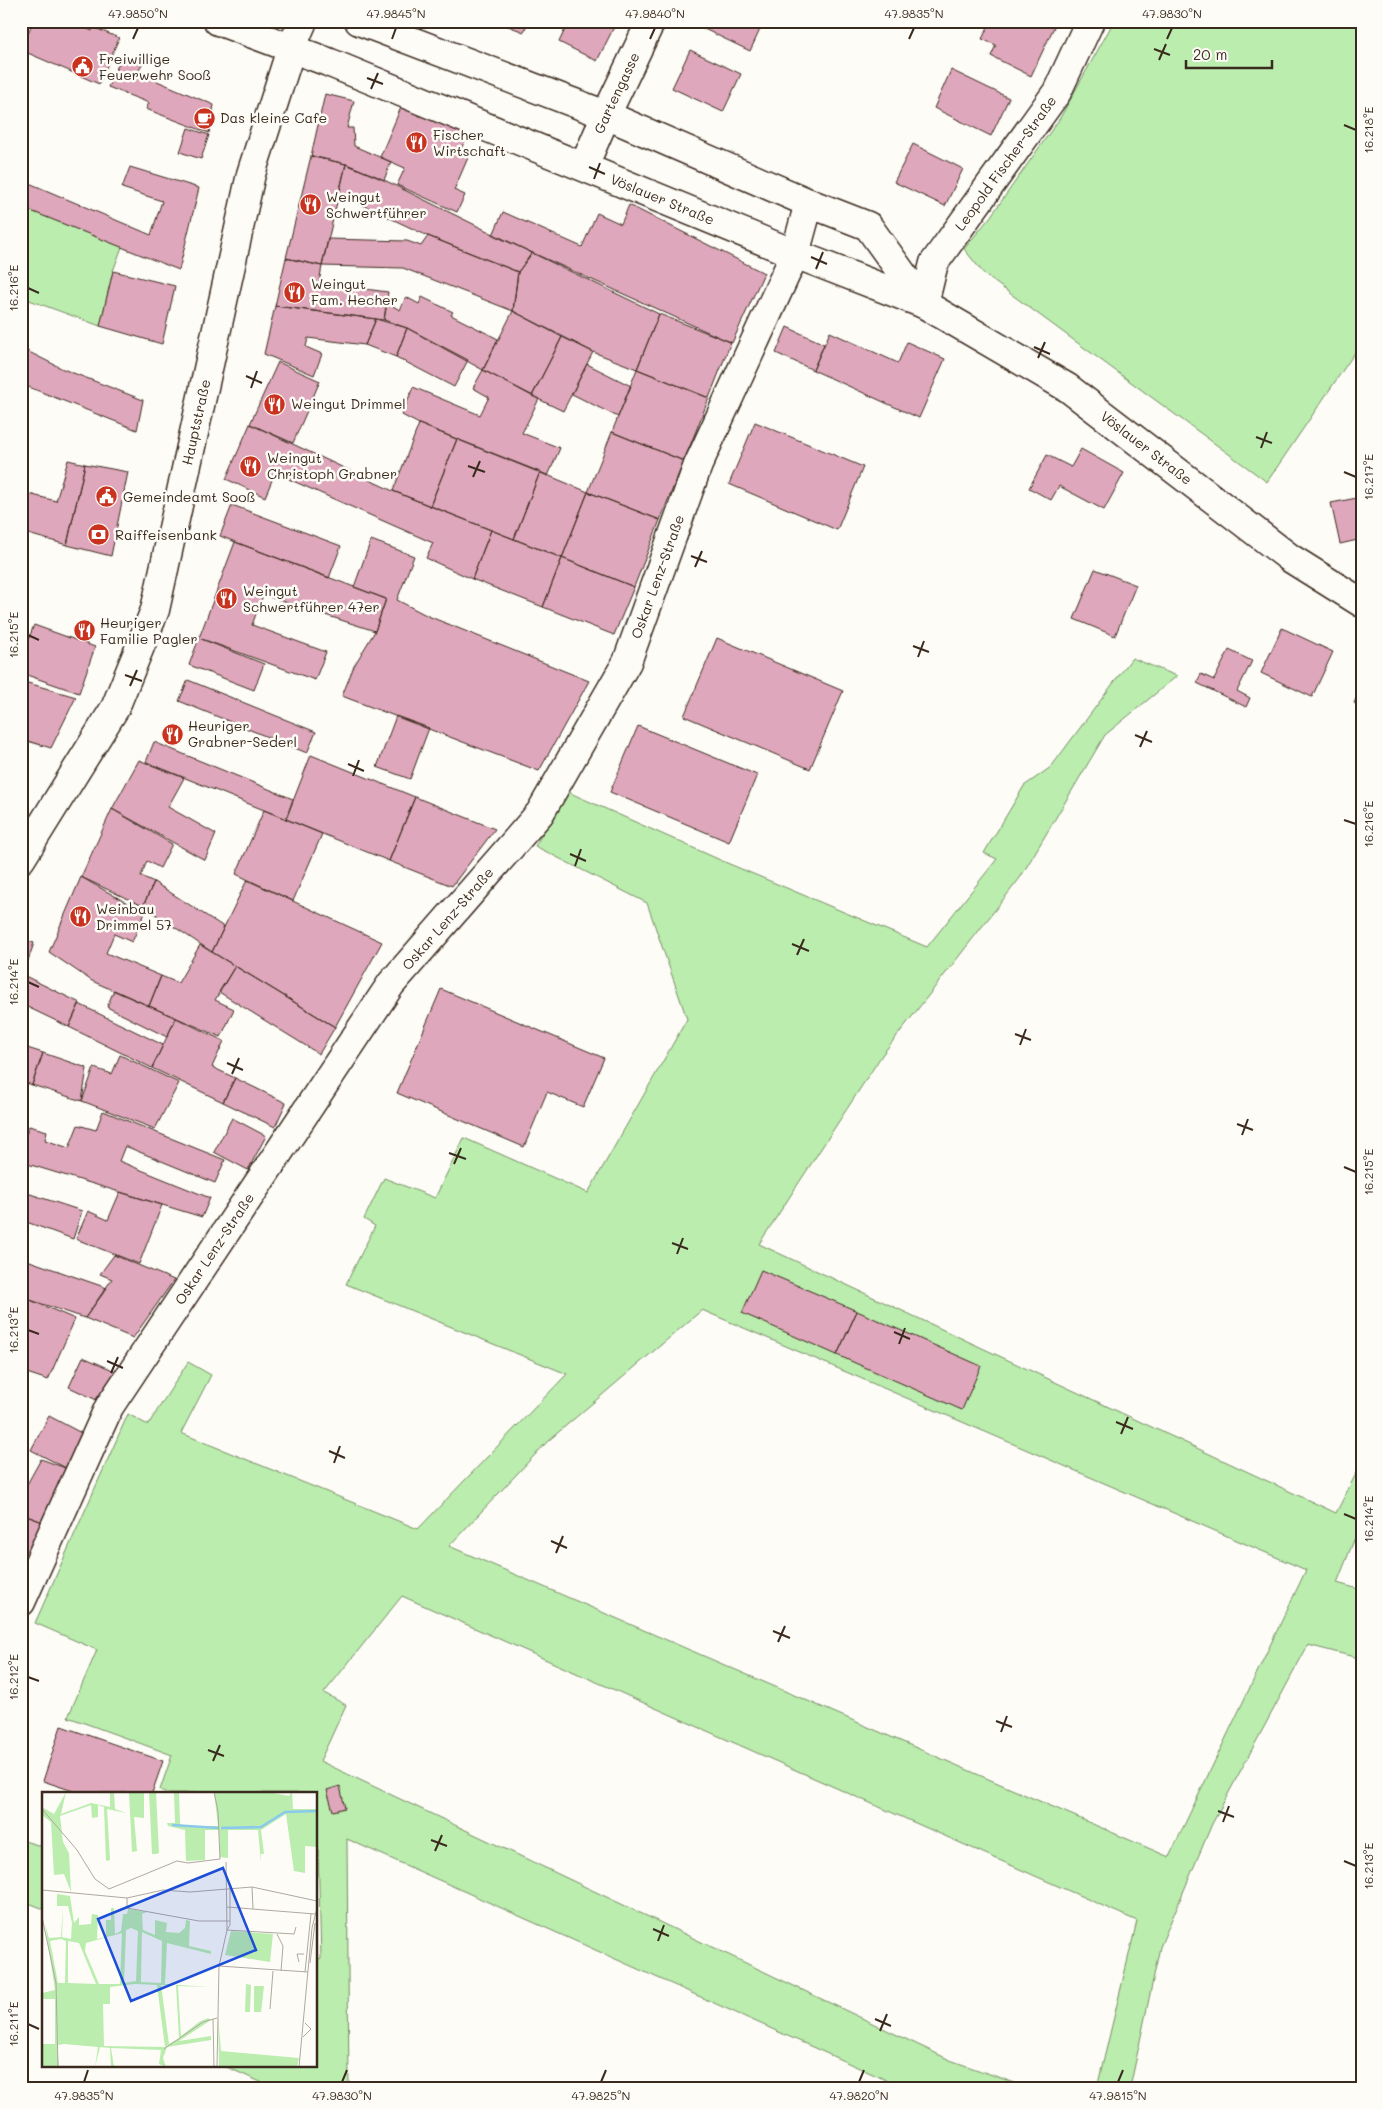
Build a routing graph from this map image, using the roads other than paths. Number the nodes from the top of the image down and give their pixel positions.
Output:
1 (218, 21) edge
2 (303, 21) edge
3 (359, 21) edge
4 (651, 21) edge
5 (1090, 21) edge
6 (290, 49) junction
7 (606, 115) junction
8 (584, 166) junction
9 (809, 203) junction
10 (795, 254) junction
11 (924, 304) junction
12 (1362, 603) edge
13 (21, 859) edge
14 (21, 1602) edge

1 - 6 street, Vöslauer Straße
2 - 6 street, Hauptstraße
3 - 7 street, Vöslauer Straße
4 - 7 street, Gartengasse
5 - 11 street, Leopold Fischer-Straße
6 - 8 street, Vöslauer Straße
6 - 13 street, Hauptstraße
7 - 8 street, Gartengasse
7 - 9 street, Vöslauer Straße
8 - 10 street, Vöslauer Straße
9 - 10 street, Oskar Lenz-Straße
9 - 11 street, Vöslauer Straße
10 - 11 street, Vöslauer Straße
10 - 14 street, Oskar Lenz-Straße
11 - 12 street, Vöslauer Straße

